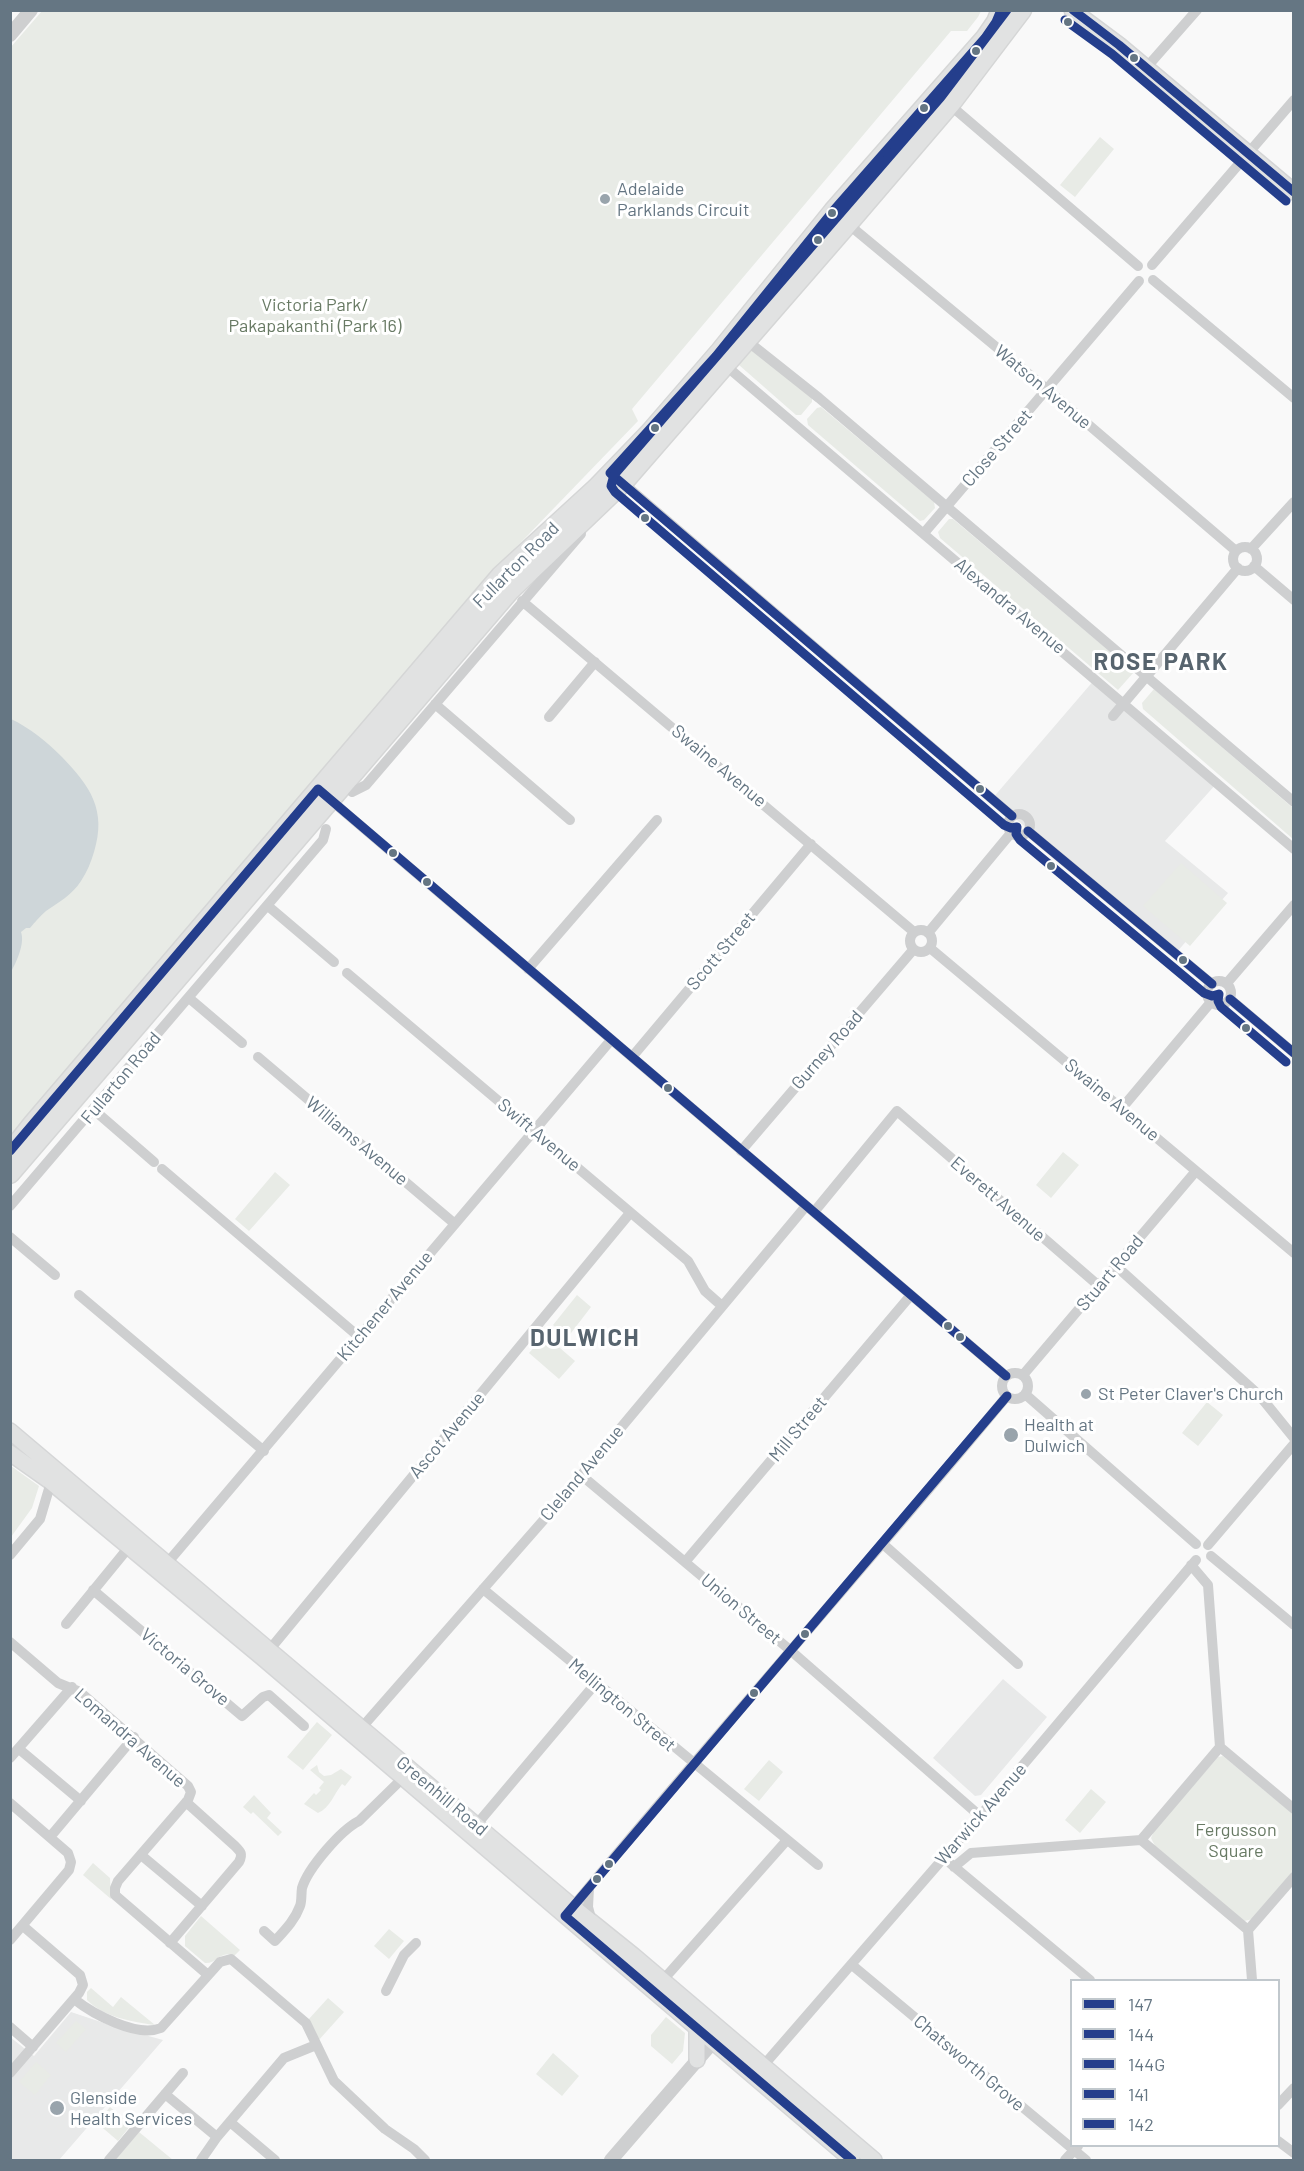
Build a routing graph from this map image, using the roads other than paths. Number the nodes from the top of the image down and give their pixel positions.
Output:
1 (31, 10) edge
2 (990, 10) edge
3 (1001, 10) edge
4 (1022, 10) edge
5 (1072, 10) edge
6 (1078, 10) edge
7 (1197, 10) edge
8 (1090, 22) junction
9 (10, 35) edge
10 (964, 61) junction
11 (1146, 68) junction
12 (935, 93) junction
13 (1293, 100) edge
14 (950, 105) junction
15 (1248, 154) junction
16 (1293, 192) edge
17 (834, 211) junction
18 (848, 224) junction
19 (1152, 265) junction
20 (1138, 266) junction
21 (1154, 280) junction
22 (1139, 281) junction
23 (740, 338) junction
24 (725, 365) junction
25 (1047, 390) junction
26 (1293, 398) edge
27 (616, 478) junction
28 (1293, 502) edge
29 (946, 507) junction
30 (584, 531) dead end
31 (924, 533) junction
32 (1251, 549) junction
33 (1236, 551) junction
34 (1254, 566) junction
35 (1238, 568) junction
36 (1293, 600) edge
37 (522, 601) junction
38 (478, 627) junction
39 (595, 662) junction
40 (1146, 677) junction
41 (1124, 703) junction
42 (435, 704) junction
43 (1113, 716) dead end
44 (549, 717) dead end
45 (352, 792) dead end
46 (324, 795) junction
47 (1293, 802) edge
48 (1012, 816) junction
49 (657, 819) dead end
50 (570, 820) dead end
51 (326, 829) dead end
52 (1028, 831) junction
53 (1011, 833) junction
54 (811, 844) junction
55 (1293, 849) edge
56 (1293, 905) edge
57 (268, 906) junction
58 (207, 930) junction
59 (914, 932) junction
60 (928, 933) junction
61 (930, 948) junction
62 (231, 950) junction
63 (913, 950) junction
64 (334, 962) dead end
65 (528, 969) junction
66 (347, 973) dead end
67 (1227, 983) junction
68 (1212, 984) junction
69 (189, 998) junction
70 (1230, 999) junction
71 (1211, 1002) junction
72 (611, 1040) junction
73 (242, 1043) dead end
74 (1293, 1053) edge
75 (258, 1057) dead end
76 (632, 1057) junction
77 (1122, 1108) junction
78 (93, 1110) junction
79 (897, 1112) joint
80 (534, 1131) junction
81 (741, 1151) junction
82 (10, 1152) edge
83 (1196, 1171) junction
84 (10, 1174) edge
85 (10, 1206) edge
86 (810, 1209) junction
87 (630, 1213) junction
88 (455, 1224) junction
89 (10, 1237) edge
90 (1293, 1253) edge
91 (1116, 1266) junction
92 (55, 1275) dead end
93 (1099, 1286) junction
94 (79, 1295) dead end
95 (911, 1295) junction
96 (722, 1306) junction
97 (358, 1336) junction
98 (1006, 1376) junction
99 (1023, 1376) junction
100 (1025, 1394) junction
101 (1006, 1396) junction
102 (10, 1431) edge
103 (1293, 1438) edge
104 (1293, 1444) edge
105 (264, 1451) junction
106 (10, 1453) edge
107 (581, 1475) junction
108 (51, 1482) junction
109 (883, 1544) junction
110 (1196, 1544) junction
111 (1208, 1545) junction
112 (129, 1547) junction
113 (10, 1555) edge
114 (1211, 1556) junction
115 (685, 1562) junction
116 (1194, 1562) junction
117 (163, 1568) junction
118 (483, 1589) junction
119 (93, 1590) junction
120 (66, 1624) dead end
121 (1293, 1625) edge
122 (10, 1642) edge
123 (790, 1650) junction
124 (266, 1653) junction
125 (1018, 1664) dead end
126 (596, 1683) junction
127 (72, 1687) junction
128 (304, 1726) dead end
129 (358, 1732) junction
130 (134, 1737) junction
131 (1220, 1747) junction
132 (19, 1749) junction
133 (10, 1758) edge
134 (693, 1763) junction
135 (408, 1774) junction
136 (81, 1801) junction
137 (186, 1802) junction
138 (10, 1803) edge
139 (1293, 1809) edge
140 (980, 1816) junction
141 (472, 1829) junction
142 (50, 1837) junction
143 (787, 1840) junction
144 (1141, 1840) junction
145 (141, 1855) junction
146 (944, 1858) junction
147 (818, 1864) dead end
148 (954, 1867) junction
149 (1293, 1877) edge
150 (590, 1885) junction
151 (202, 1906) junction
152 (569, 1912) junction
153 (592, 1922) junction
154 (23, 1926) junction
155 (1248, 1930) junction
156 (264, 1931) dead end
157 (10, 1940) edge
158 (171, 1943) junction
159 (416, 1943) dead end
160 (852, 1965) junction
161 (208, 1975) junction
162 (1089, 1979) edge
163 (1252, 1979) edge
164 (663, 1980) junction
165 (386, 1991) dead end
166 (74, 1999) junction
167 (10, 2027) edge
168 (697, 2030) junction
169 (717, 2037) junction
170 (316, 2045) junction
171 (33, 2047) junction
172 (697, 2060) junction
173 (763, 2066) junction
174 (10, 2073) edge
175 (183, 2073) dead end
176 (1293, 2088) edge
177 (771, 2092) junction
178 (165, 2094) junction
179 (1280, 2103) edge
180 (230, 2122) junction
181 (218, 2137) junction
182 (1280, 2142) edge
183 (1070, 2143) edge
184 (1076, 2148) edge
185 (1293, 2153) edge
186 (109, 2160) edge
187 (201, 2160) edge
188 (275, 2160) edge
189 (425, 2160) edge
190 (611, 2160) edge
191 (852, 2160) edge
192 (874, 2160) edge
193 (1065, 2160) edge
194 (1086, 2160) edge

1 - 9 street
2 - 10 highway
3 - 10 highway, Fullarton Road
4 - 14 highway, Fullarton Road
5 - 8 main road
6 - 8 main road
7 - 11 street
8 - 11 main road
10 - 12 highway, Fullarton Road
11 - 15 main road
12 - 14 highway
12 - 17 highway, Fullarton Road
13 - 15 street
14 - 18 highway, Fullarton Road
14 - 20 street
15 - 16 main road
15 - 19 street
17 - 18 highway
17 - 23 highway, Fullarton Road
18 - 23 highway, Fullarton Road
18 - 25 street, Watson Avenue
19 - 20 street
19 - 21 street
20 - 22 street
21 - 22 street
21 - 26 street
22 - 25 street, Close Street
23 - 24 highway, Fullarton Road
23 - 27 highway, Fullarton Road
23 - 29 street, Alexandra Avenue
24 - 27 highway, Fullarton Road
24 - 31 street, Alexandra Avenue
25 - 29 street, Close Street
25 - 33 street, Watson Avenue
27 - 38 highway, Fullarton Road
27 - 48 street
28 - 32 street
29 - 31 street, Close Street
29 - 40 street, Alexandra Avenue
30 - 37 street, Fullarton Road
31 - 41 street, Alexandra Avenue
32 - 33 street
32 - 34 street
33 - 35 street
34 - 35 street
34 - 36 street
35 - 40 street
37 - 38 street, Fullarton Road
37 - 39 street, Swaine Avenue
38 - 42 street, Fullarton Road
38 - 46 highway, Fullarton Road
39 - 44 street
39 - 54 street, Swaine Avenue
40 - 41 street
40 - 47 street, Alexandra Avenue
41 - 43 street
41 - 55 street, Alexandra Avenue
42 - 45 street, Fullarton Road
42 - 50 street
46 - 58 highway, Fullarton Road
46 - 65 street
48 - 52 street
48 - 53 street
49 - 65 street
51 - 57 street, Fullarton Road
52 - 53 street
52 - 68 street
53 - 60 street
54 - 59 street, Swaine Avenue
54 - 76 street, Scott Street
56 - 67 street
57 - 62 street, Fullarton Road
57 - 64 street
58 - 62 street
58 - 82 highway, Fullarton Road
58 - 84 highway, Fullarton Road
59 - 60 street
59 - 63 street
60 - 61 street
61 - 63 street
61 - 77 street, Swaine Avenue
62 - 69 street, Fullarton Road
63 - 81 street, Gurney Road
65 - 72 street
66 - 80 street, Swift Avenue
67 - 68 street
67 - 70 street
68 - 71 street
69 - 73 street
69 - 78 street, Fullarton Road
70 - 71 street
70 - 74 street
71 - 77 street
72 - 76 street
72 - 80 street, Kitchener Avenue
75 - 88 street, Williams Avenue
76 - 81 street
77 - 83 street, Swaine Avenue
78 - 85 street, Fullarton Road
78 - 97 street
79 - 86 street, Cleland Avenue
79 - 93 street, Everett Avenue
80 - 87 street, Swift Avenue
80 - 88 street, Kitchener Avenue
81 - 86 street
83 - 90 street, Swaine Avenue
83 - 91 street, Stuart Road
86 - 95 street
86 - 96 street, Cleland Avenue
87 - 96 street, Swift Avenue
87 - 124 street, Ascot Avenue
88 - 97 street, Kitchener Avenue
89 - 92 street
91 - 93 street, Stuart Road
91 - 103 street
93 - 99 street, Stuart Road
94 - 105 street
95 - 98 street
95 - 115 street, Mill Street
96 - 107 street, Cleland Avenue
97 - 105 street, Kitchener Avenue
98 - 99 street
98 - 101 street
99 - 100 street
100 - 101 street
100 - 110 street
101 - 109 street
102 - 117 main road, Greenhill Road
104 - 111 street
105 - 117 street, Kitchener Avenue
106 - 108 main road, Greenhill Road
107 - 115 street, Union Street
107 - 118 street, Cleland Avenue
108 - 112 main road, Greenhill Road
108 - 113 street
109 - 123 street
109 - 125 street
110 - 111 street
110 - 116 street
111 - 114 street
112 - 117 main road, Greenhill Road
112 - 119 street
114 - 116 street
114 - 121 street
115 - 123 street, Union Street
116 - 131 street
116 - 140 street, Warwick Avenue
117 - 124 main road, Greenhill Road
118 - 126 street, Mellington Street
118 - 129 street, Cleland Avenue
119 - 120 street
119 - 128 street, Victoria Grove
122 - 127 street, Lomandra Avenue
123 - 134 street
123 - 140 street, Union Street
124 - 129 main road, Greenhill Road
126 - 134 street, Mellington Street
126 - 141 street
127 - 130 street, Lomandra Avenue
127 - 132 street
129 - 135 main road, Greenhill Road
130 - 136 street
130 - 137 street, Lomandra Avenue
131 - 139 street
131 - 144 street
132 - 133 street
132 - 136 street
134 - 143 street, Mellington Street
134 - 150 street
135 - 141 main road, Greenhill Road
135 - 156 street
136 - 142 street
137 - 145 street, Lomandra Avenue
137 - 151 street
138 - 142 street
140 - 146 street, Warwick Avenue
141 - 152 main road, Greenhill Road
142 - 154 street
143 - 147 street, Mellington Street
143 - 164 street
144 - 148 street
144 - 155 street
145 - 151 street
145 - 158 street, Lomandra Avenue
146 - 148 street
146 - 160 street, Warwick Avenue
148 - 162 street
149 - 155 street
150 - 152 street
150 - 153 street
151 - 158 street
152 - 153 main road, Greenhill Road
152 - 168 main road, Greenhill Road
153 - 164 main road, Greenhill Road
154 - 157 street
154 - 166 street
155 - 163 street
158 - 161 street, Lomandra Avenue
159 - 165 street
160 - 173 street, Warwick Avenue
160 - 183 street, Chatsworth Grove
161 - 166 street
161 - 170 street
164 - 169 main road, Greenhill Road
166 - 171 street
167 - 171 street
168 - 169 main road, Greenhill Road
168 - 172 main road
169 - 172 street
169 - 173 main road, Greenhill Road
169 - 177 main road, Greenhill Road
170 - 180 street
170 - 189 street
171 - 174 street
172 - 190 street
173 - 177 main road
173 - 192 main road, Greenhill Road
175 - 178 street
176 - 179 street
177 - 191 main road, Greenhill Road
178 - 181 street
178 - 186 street
180 - 181 street
180 - 188 street
181 - 187 street
182 - 185 street
184 - 193 street
184 - 194 street, Chatsworth Grove

